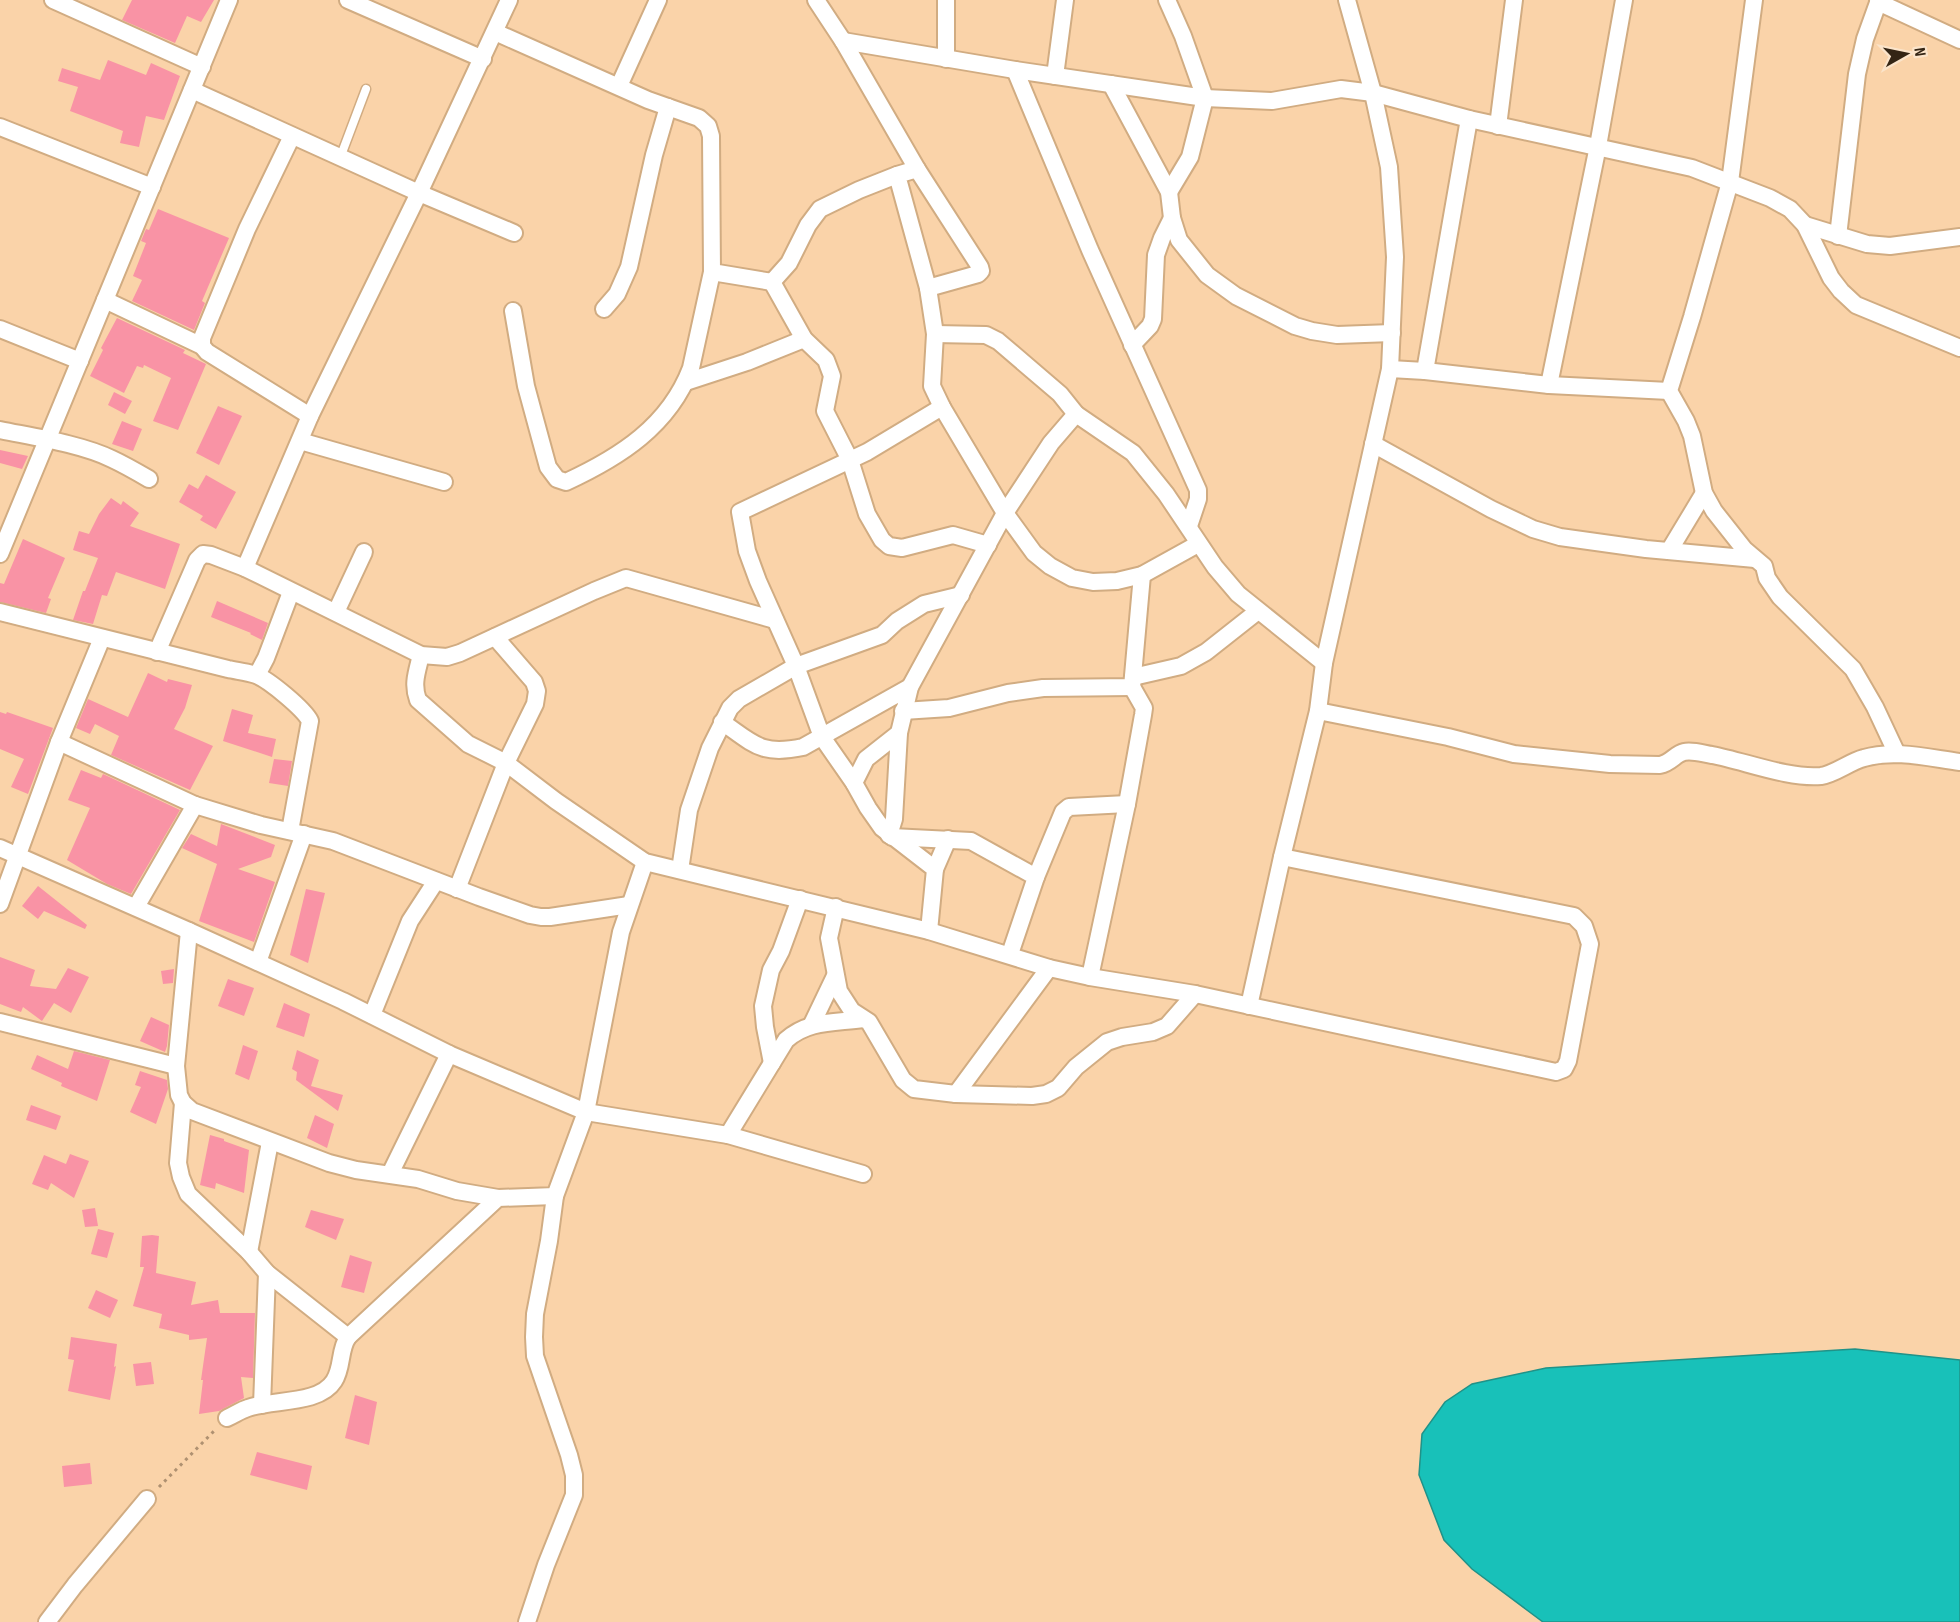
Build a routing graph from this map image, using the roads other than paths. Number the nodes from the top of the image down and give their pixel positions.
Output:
1 (53, 0) edge
2 (229, 0) edge
3 (509, 0) edge
4 (658, 0) edge
5 (816, 0) edge
6 (946, 0) edge
7 (1065, 0) edge
8 (1167, 0) edge
9 (1347, 0) edge
10 (1514, 0) edge
11 (1624, 0) edge
12 (1754, 0) edge
13 (1878, 1) edge
14 (360, 2) edge
15 (495, 32) junction
16 (1960, 40) edge
17 (843, 41) junction
18 (483, 59) junction
19 (946, 59) junction
20 (202, 67) junction
21 (1015, 70) junction
22 (1055, 76) junction
23 (1111, 84) junction
24 (619, 86) junction
25 (366, 89) dead end
26 (192, 90) junction
27 (1373, 93) junction
28 (1205, 98) junction
29 (668, 107) junction
30 (1468, 119) junction
31 (1498, 126) junction
32 (0, 127) edge
33 (292, 136) junction
34 (1598, 146) junction
35 (340, 158) junction
36 (916, 169) junction
37 (897, 175) junction
38 (1730, 182) junction
39 (152, 187) junction
40 (1169, 192) junction
41 (419, 193) junction
42 (1172, 218) junction
43 (1805, 225) junction
44 (514, 233) dead end
45 (1838, 236) junction
46 (1960, 237) edge
47 (712, 273) junction
48 (772, 282) junction
49 (928, 288) junction
50 (105, 300) junction
51 (604, 309) dead end
52 (513, 311) dead end
53 (0, 329) edge
54 (1392, 333) junction
55 (935, 334) junction
56 (804, 339) junction
57 (1132, 345) junction
58 (202, 346) junction
59 (1960, 348) edge
60 (80, 361) junction
61 (1390, 369) junction
62 (1425, 371) junction
63 (686, 382) junction
64 (1549, 385) junction
65 (1669, 391) junction
66 (942, 408) junction
67 (1076, 414) junction
68 (310, 416) junction
69 (0, 430) edge
70 (47, 440) junction
71 (300, 441) junction
72 (1373, 444) junction
73 (850, 460) junction
74 (149, 479) dead end
75 (444, 482) dead end
76 (1704, 493) junction
77 (1005, 513) junction
78 (1189, 526) junction
79 (1198, 544) junction
80 (988, 545) junction
81 (1669, 551) junction
82 (364, 552) dead end
83 (0, 554) edge
84 (1755, 559) junction
85 (245, 568) junction
86 (1142, 575) junction
87 (291, 592) junction
88 (961, 595) junction
89 (1258, 611) junction
90 (0, 612) edge
91 (336, 612) junction
92 (775, 620) junction
93 (495, 637) junction
94 (102, 638) junction
95 (157, 652) junction
96 (421, 655) junction
97 (1324, 663) junction
98 (796, 666) junction
99 (257, 675) junction
100 (1133, 682) junction
101 (910, 687) junction
102 (903, 711) junction
103 (1318, 711) junction
104 (722, 722) junction
105 (899, 733) junction
106 (822, 736) junction
107 (59, 742) junction
108 (1897, 754) junction
109 (838, 759) junction
110 (866, 759) junction
111 (1960, 762) edge
112 (506, 763) junction
113 (854, 783) junction
114 (1127, 804) junction
115 (195, 805) junction
116 (297, 833) junction
117 (890, 836) junction
118 (948, 839) junction
119 (0, 848) edge
120 (18, 855) junction
121 (1282, 857) junction
122 (645, 862) junction
123 (935, 869) junction
124 (680, 870) junction
125 (1036, 878) junction
126 (436, 880) junction
127 (457, 889) junction
128 (800, 899) junction
129 (0, 904) edge
130 (629, 904) junction
131 (136, 907) junction
132 (836, 907) junction
133 (189, 931) junction
134 (929, 931) junction
135 (1010, 954) junction
136 (258, 962) junction
137 (1049, 968) junction
138 (835, 976) junction
139 (1090, 977) junction
140 (1195, 994) junction
141 (1249, 1006) junction
142 (372, 1016) junction
143 (863, 1019) junction
144 (0, 1022) edge
145 (812, 1024) junction
146 (449, 1054) junction
147 (772, 1063) junction
148 (176, 1066) junction
149 (956, 1094) junction
150 (183, 1103) junction
151 (586, 1112) junction
152 (728, 1135) junction
153 (270, 1142) junction
154 (390, 1174) junction
155 (863, 1174) dead end
156 (555, 1196) junction
157 (498, 1198) junction
158 (249, 1252) junction
159 (267, 1273) junction
160 (348, 1337) junction
161 (262, 1405) junction
162 (227, 1418) road end
163 (147, 1499) road end
164 (47, 1622) edge
165 (527, 1622) edge

1 - 20 street
2 - 20 street
3 - 15 street
4 - 24 street
5 - 17 street
6 - 19 street
7 - 22 street
8 - 28 street
9 - 27 street
10 - 31 street
11 - 34 street
12 - 38 street
13 - 16 street
13 - 45 street
14 - 18 street
15 - 18 street
15 - 24 street
17 - 19 street
17 - 36 street
18 - 41 street
19 - 21 street
20 - 26 street
21 - 22 street
21 - 57 street
22 - 23 street
23 - 28 street
23 - 40 street
24 - 29 street
25 - 35 lane
26 - 33 street
26 - 39 street
27 - 28 street
27 - 30 street
27 - 54 street
28 - 40 street
29 - 47 street
29 - 51 street
30 - 31 street
30 - 62 street
31 - 34 street
32 - 39 street
33 - 35 street
33 - 58 street
34 - 38 street
34 - 64 street
35 - 41 street
36 - 37 street
36 - 49 street
37 - 48 street
37 - 49 street
38 - 43 street
38 - 65 street
39 - 50 street
40 - 42 street
41 - 44 street
41 - 68 street
42 - 54 street
42 - 57 street
43 - 45 street
43 - 59 street
45 - 46 street
47 - 48 street
47 - 63 street
48 - 56 street
49 - 55 street
50 - 58 street
50 - 60 street
52 - 63 street
53 - 60 street
54 - 61 street
55 - 66 street
55 - 67 street
56 - 63 street
56 - 73 street
57 - 78 street
58 - 68 street
60 - 70 street
61 - 62 street
61 - 72 street
62 - 64 street
64 - 65 street
65 - 76 street
66 - 73 street
66 - 77 street
67 - 77 street
67 - 78 street
68 - 71 street
69 - 70 street
70 - 74 street
70 - 83 street
71 - 75 street
71 - 85 street
72 - 81 street
72 - 97 street
73 - 80 street
73 - 92 street
76 - 81 street
76 - 84 street
77 - 80 street
77 - 86 street
78 - 79 street
79 - 86 street
79 - 89 street
80 - 88 street
81 - 84 street
82 - 91 street
84 - 108 street
85 - 87 street
85 - 95 street
86 - 100 street
87 - 91 street
87 - 99 street
88 - 98 street
88 - 101 street
89 - 97 street
89 - 100 street
90 - 94 street
91 - 96 street
92 - 93 street
92 - 98 street
93 - 96 street
93 - 112 street
94 - 95 street
94 - 107 street
95 - 99 street
96 - 112 street
97 - 103 street
98 - 104 street
98 - 106 street
99 - 116 street
100 - 102 street
100 - 114 street
101 - 102 street
101 - 106 street
102 - 105 street
103 - 108 street
103 - 121 street
104 - 106 street
104 - 124 street
105 - 110 street
105 - 117 street
106 - 109 street
107 - 115 street
107 - 120 street
108 - 111 street
109 - 110 street
109 - 113 street
110 - 113 street
112 - 122 street
112 - 127 street
113 - 117 street
114 - 125 street
114 - 139 street
115 - 116 street
115 - 131 street
116 - 126 street
116 - 136 street
117 - 118 street
117 - 123 street
118 - 123 street
118 - 125 street
119 - 120 street
120 - 129 street
120 - 131 street
121 - 141 street
121 - 141 street
122 - 124 street
122 - 130 street
123 - 134 street
124 - 128 street
125 - 135 street
126 - 127 street
126 - 142 street
127 - 130 street
128 - 132 street
128 - 147 street
130 - 151 street
131 - 133 street
132 - 134 street
132 - 138 street
133 - 136 street
133 - 148 street
134 - 135 street
135 - 137 street
136 - 142 street
137 - 139 street
137 - 149 street
138 - 143 street
138 - 145 street
139 - 140 street
140 - 141 street
140 - 149 street
142 - 146 street
143 - 145 street
143 - 149 street
144 - 148 street
145 - 147 street
146 - 151 street
146 - 154 street
147 - 152 street
148 - 150 street
150 - 153 street
150 - 158 street
151 - 152 street
151 - 156 street
152 - 155 street
153 - 154 street
153 - 158 street
154 - 157 street
156 - 157 street
156 - 165 street
157 - 160 street
158 - 159 street
159 - 160 street
159 - 161 street
160 - 161 street
161 - 162 street
163 - 164 street

